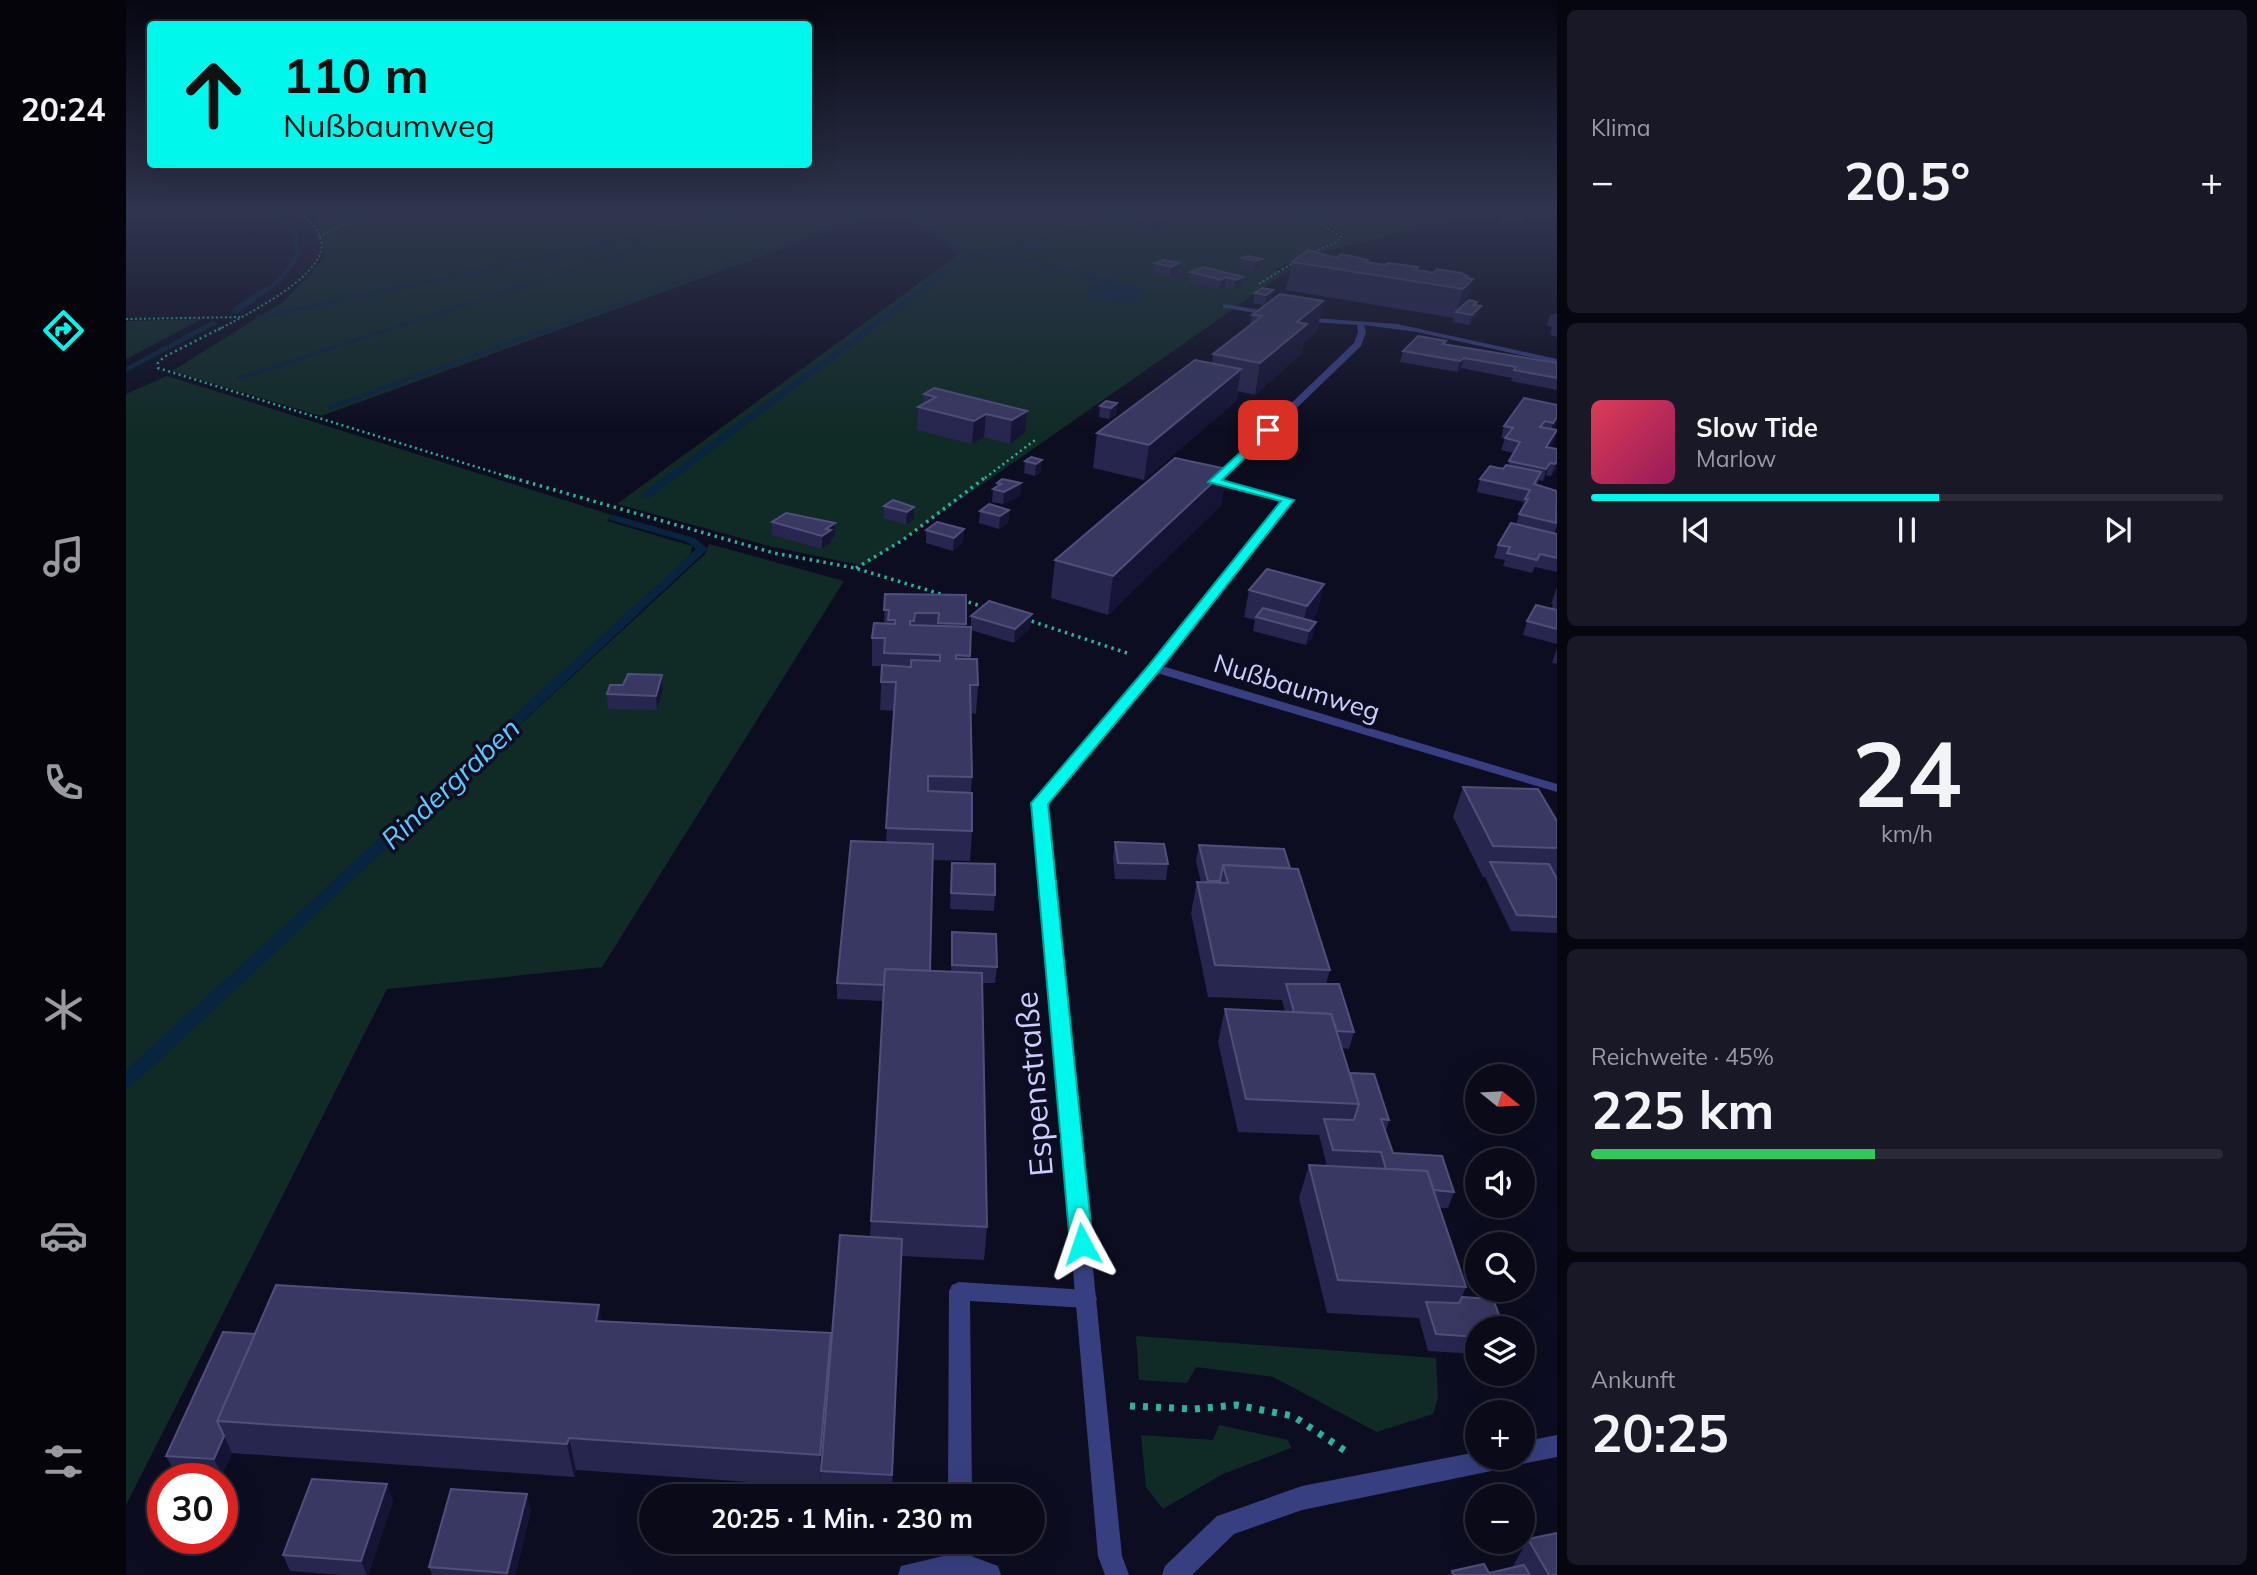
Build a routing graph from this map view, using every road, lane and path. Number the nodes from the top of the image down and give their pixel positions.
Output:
1 (291, 284) edge
2 (1260, 284) edge
3 (1226, 306) joint
4 (1278, 315) edge
5 (241, 317) junction
6 (1291, 318) edge
7 (126, 319) edge
8 (1360, 323) junction
9 (1557, 361) edge
10 (1035, 440) dead end
11 (855, 568) junction
12 (997, 611) edge
13 (1022, 619) edge
14 (1154, 668) junction
15 (1557, 788) edge
16 (1087, 1299) junction
17 (1097, 1405) junction
18 (1557, 1446) edge
19 (1535, 1450) edge
20 (1465, 1466) edge
21 (960, 1484) edge
22 (1369, 1484) junction
23 (958, 1554) edge
24 (961, 1554) edge
25 (910, 1575) edge
26 (989, 1575) edge
27 (1117, 1575) edge
28 (1174, 1575) edge

1 - 5 path
2 - 3 path
3 - 4 street
5 - 7 path
5 - 11 path
6 - 8 street
8 - 9 street
8 - 14 street, Nußbaumweg
10 - 11 path
11 - 12 path
13 - 14 path
14 - 15 street, Nußbaumweg
14 - 16 street, Espenstraße
16 - 17 street, Espenstraße
16 - 21 street
17 - 22 path
17 - 27 street, Espenstraße
18 - 19 street
20 - 22 street
22 - 28 street
23 - 25 street
24 - 26 street

